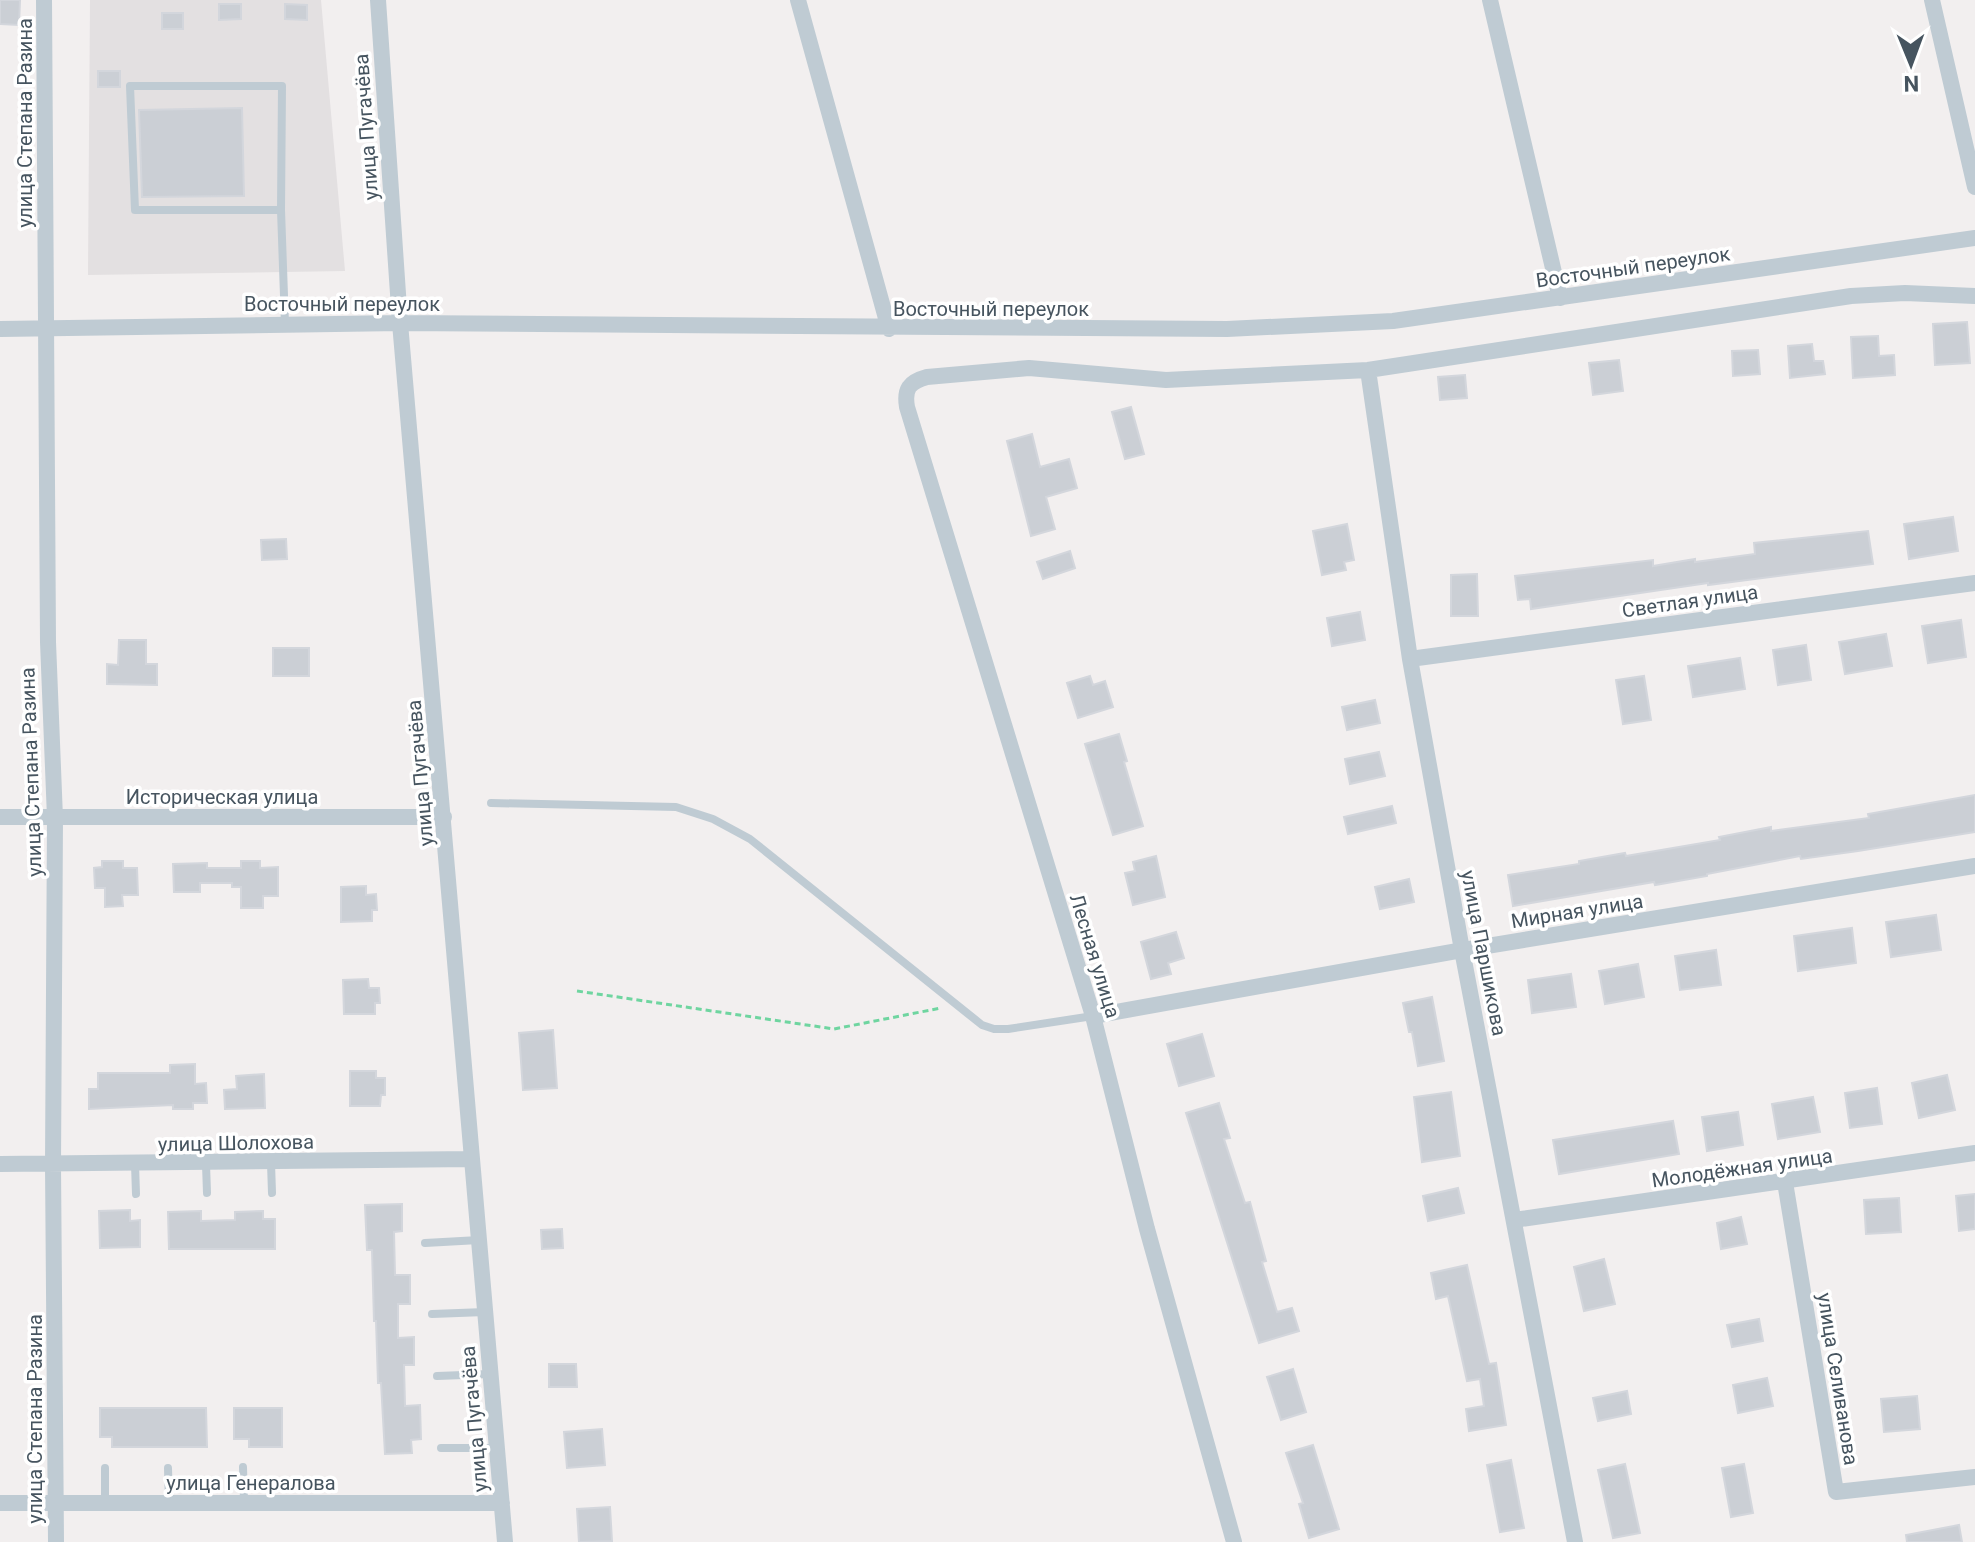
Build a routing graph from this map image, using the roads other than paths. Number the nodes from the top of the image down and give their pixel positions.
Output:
1 (44, 0) edge
2 (378, 0) edge
3 (798, 0) edge
4 (1490, 0) edge
5 (1932, 0) edge
6 (1975, 187) edge
7 (281, 210) junction
8 (1975, 238) edge
9 (1975, 296) edge
10 (1560, 298) junction
11 (400, 323) junction
12 (285, 324) junction
13 (46, 328) junction
14 (0, 329) edge
15 (889, 329) junction
16 (1368, 370) junction
17 (1975, 583) edge
18 (1410, 659) junction
19 (491, 803) dead end
20 (0, 817) edge
21 (444, 817) junction
22 (55, 818) junction
23 (1975, 866) edge
24 (1462, 950) junction
25 (1093, 1016) junction
26 (1975, 1153) edge
27 (472, 1159) junction
28 (271, 1163) junction
29 (0, 1164) edge
30 (135, 1164) junction
31 (206, 1164) junction
32 (53, 1165) junction
33 (1785, 1182) junction
34 (207, 1193) dead end
35 (272, 1193) dead end
36 (136, 1194) dead end
37 (1514, 1220) junction
38 (479, 1240) junction
39 (425, 1243) dead end
40 (485, 1312) junction
41 (432, 1314) dead end
42 (490, 1374) junction
43 (437, 1376) dead end
44 (441, 1448) dead end
45 (497, 1448) junction
46 (243, 1467) dead end
47 (105, 1468) dead end
48 (168, 1468) dead end
49 (1975, 1477) edge
50 (0, 1503) edge
51 (502, 1503) junction
52 (57, 1504) junction
53 (105, 1504) junction
54 (169, 1504) junction
55 (244, 1504) junction
56 (56, 1542) edge
57 (505, 1542) edge
58 (1234, 1542) edge
59 (1575, 1542) edge

1 - 13 street, улица Степана Разина
2 - 11 street, улица Пугачёва
3 - 15 street
4 - 10 street
5 - 6 street
7 - 7 lane
7 - 12 lane
8 - 10 street, Восточный переулок
9 - 16 street
10 - 15 street, Восточный переулок
11 - 12 street, Восточный переулок
11 - 15 street, Восточный переулок
11 - 21 street, улица Пугачёва
12 - 13 street, Восточный переулок
13 - 14 street, Восточный переулок
13 - 22 street, улица Степана Разина
16 - 18 street, улица Паршикова
16 - 25 street, Лесная улица
17 - 18 street, Светлая улица
18 - 24 street, улица Паршикова
19 - 25 lane
20 - 22 street, Историческая улица
21 - 22 street, Историческая улица
21 - 27 street, улица Пугачёва
22 - 32 street, улица Степана Разина
23 - 24 street, Мирная улица
24 - 25 street, Мирная улица
24 - 37 street, улица Паршикова
25 - 58 street, Лесная улица
26 - 33 street, Молодёжная улица
27 - 28 street, улица Шолохова
27 - 38 street, улица Пугачёва
28 - 31 street, улица Шолохова
28 - 35 lane
29 - 32 street, улица Шолохова
30 - 31 street, улица Шолохова
30 - 32 street, улица Шолохова
30 - 36 lane
31 - 34 lane
32 - 52 street, улица Степана Разина
33 - 37 street, Молодёжная улица
33 - 49 street, улица Селиванова
37 - 59 street, улица Паршикова
38 - 39 lane
38 - 40 street, улица Пугачёва
40 - 41 lane
40 - 42 street, улица Пугачёва
42 - 43 lane
42 - 45 street, улица Пугачёва
44 - 45 lane
45 - 51 street, улица Пугачёва
46 - 55 lane
47 - 53 lane
48 - 54 lane
50 - 52 street, улица Генералова
51 - 55 street, улица Генералова
51 - 57 street, улица Пугачёва
52 - 53 street, улица Генералова
52 - 56 street, улица Степана Разина
53 - 54 street, улица Генералова
54 - 55 street, улица Генералова

